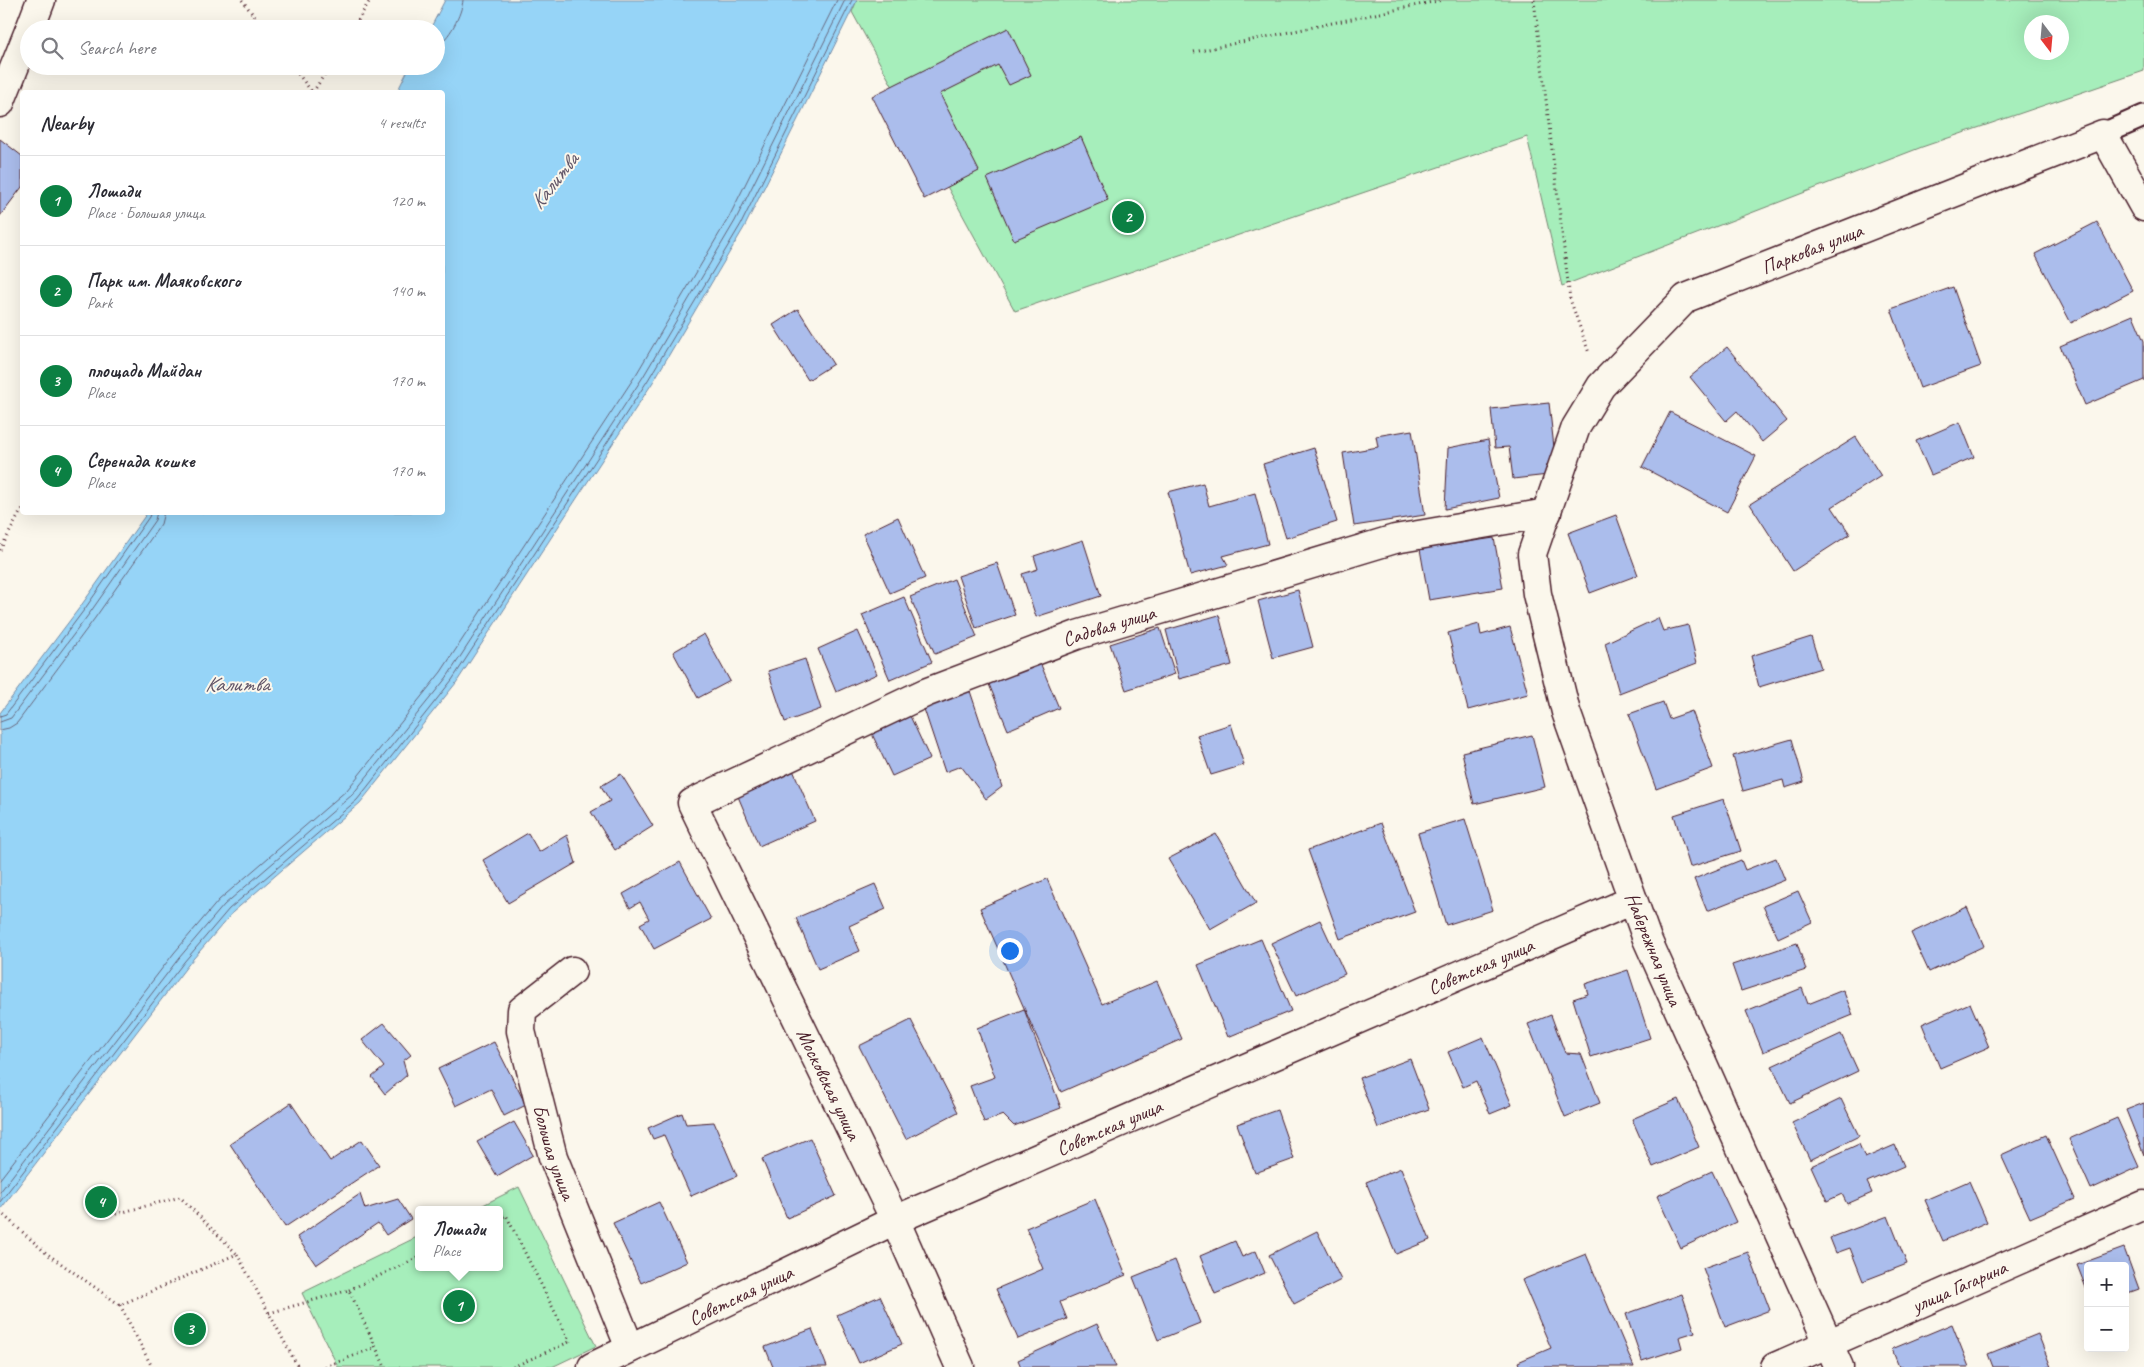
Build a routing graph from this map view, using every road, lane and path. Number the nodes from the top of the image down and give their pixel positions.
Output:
1 (41, 0) edge
2 (242, 0) edge
3 (370, 0) edge
4 (1442, 0) edge
5 (1534, 0) edge
6 (33, 20) edge
7 (257, 20) edge
8 (358, 20) edge
9 (1194, 52) dead end
10 (20, 53) edge
11 (299, 75) edge
12 (324, 75) edge
13 (311, 90) edge
14 (314, 90) edge
15 (0, 103) edge
16 (2144, 116) edge
17 (2103, 134) junction
18 (2144, 207) edge
19 (1601, 386) junction
20 (20, 513) edge
21 (1547, 513) junction
22 (0, 550) edge
23 (692, 803) joint
24 (1633, 900) junction
25 (572, 971) dead end
26 (2144, 1205) edge
27 (87, 1209) dead end
28 (0, 1212) edge
29 (503, 1217) edge
30 (895, 1220) junction
31 (237, 1254) junction
32 (415, 1259) edge
33 (349, 1290) junction
34 (120, 1305) junction
35 (269, 1313) junction
36 (570, 1342) dead end
37 (376, 1347) junction
38 (630, 1348) junction
39 (1834, 1356) edge
40 (152, 1367) edge
41 (298, 1367) edge
42 (325, 1367) edge
43 (386, 1367) edge
44 (592, 1367) edge
45 (960, 1367) edge
46 (1775, 1367) edge

1 - 6 street
2 - 7 path
3 - 8 path
4 - 9 path
5 - 19 path
10 - 15 street
11 - 13 path
12 - 14 path
16 - 17 lane
17 - 18 street
17 - 19 street, Парковая улица
19 - 21 street, Парковая улица
20 - 22 path
21 - 23 street, Садовая улица
21 - 24 street, Набережная улица
23 - 30 street, Московская улица
24 - 30 street, Советская улица
24 - 39 street, Набережная улица
25 - 38 street, Большая улица
26 - 39 street, улица Гагарина
27 - 31 path
28 - 34 path
29 - 36 path
30 - 38 street, Советская улица
30 - 45 street, Московская улица
31 - 34 path
31 - 35 path
32 - 33 path
33 - 35 path
33 - 37 path
34 - 40 path
35 - 41 path
37 - 42 path
37 - 43 path
38 - 44 street, Советская улица
39 - 46 street, улица Гагарина

